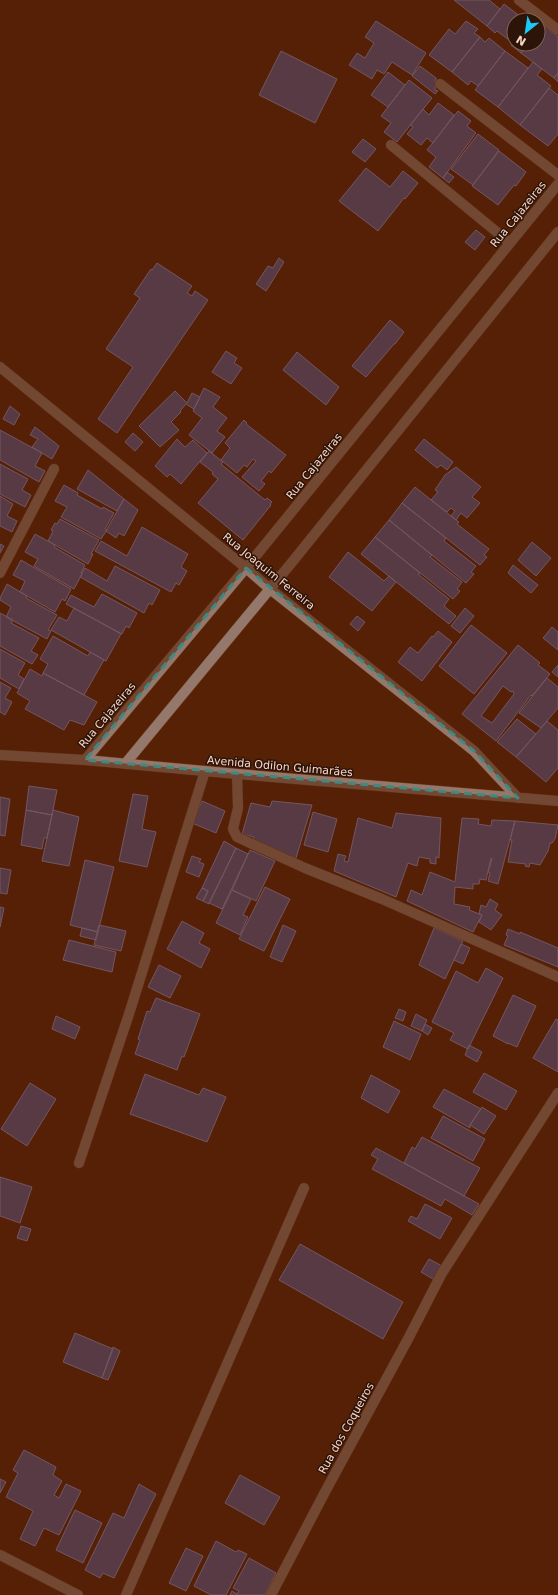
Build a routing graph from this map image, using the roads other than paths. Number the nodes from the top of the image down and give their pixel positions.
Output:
1 (519, 0) edge
2 (558, 30) edge
3 (440, 84) dead end
4 (391, 145) dead end
5 (558, 175) edge
6 (558, 184) edge
7 (558, 232) edge
8 (510, 243) junction
9 (0, 367) edge
10 (54, 469) dead end
11 (246, 568) junction
12 (0, 573) edge
13 (270, 589) junction
14 (0, 755) edge
15 (85, 760) junction
16 (125, 764) junction
17 (205, 771) junction
18 (237, 774) junction
19 (518, 798) junction
20 (558, 801) edge
21 (558, 977) edge
22 (558, 1093) edge
23 (78, 1163) dead end
24 (304, 1188) dead end
25 (0, 1556) edge
26 (78, 1595) edge
27 (126, 1595) edge
28 (271, 1595) edge

1 - 2 street
3 - 5 street
4 - 8 street
6 - 8 street, Rua Cajazeiras
7 - 13 street
8 - 11 street, Rua Cajazeiras
9 - 11 street, Rua Joaquim Ferreira
10 - 12 street
11 - 13 street, Rua Joaquim Ferreira
11 - 15 street, Rua Cajazeiras
13 - 16 street
13 - 19 street, Rua Joaquim Ferreira
14 - 15 street, Avenida Odilon Guimarães
15 - 16 street, Avenida Odilon Guimarães
16 - 17 street, Avenida Odilon Guimarães
17 - 18 street, Avenida Odilon Guimarães
17 - 23 street
18 - 19 street, Avenida Odilon Guimarães
18 - 21 street
19 - 20 street, Avenida Odilon Guimarães
22 - 28 street, Rua dos Coqueiros
24 - 27 street
25 - 26 street

